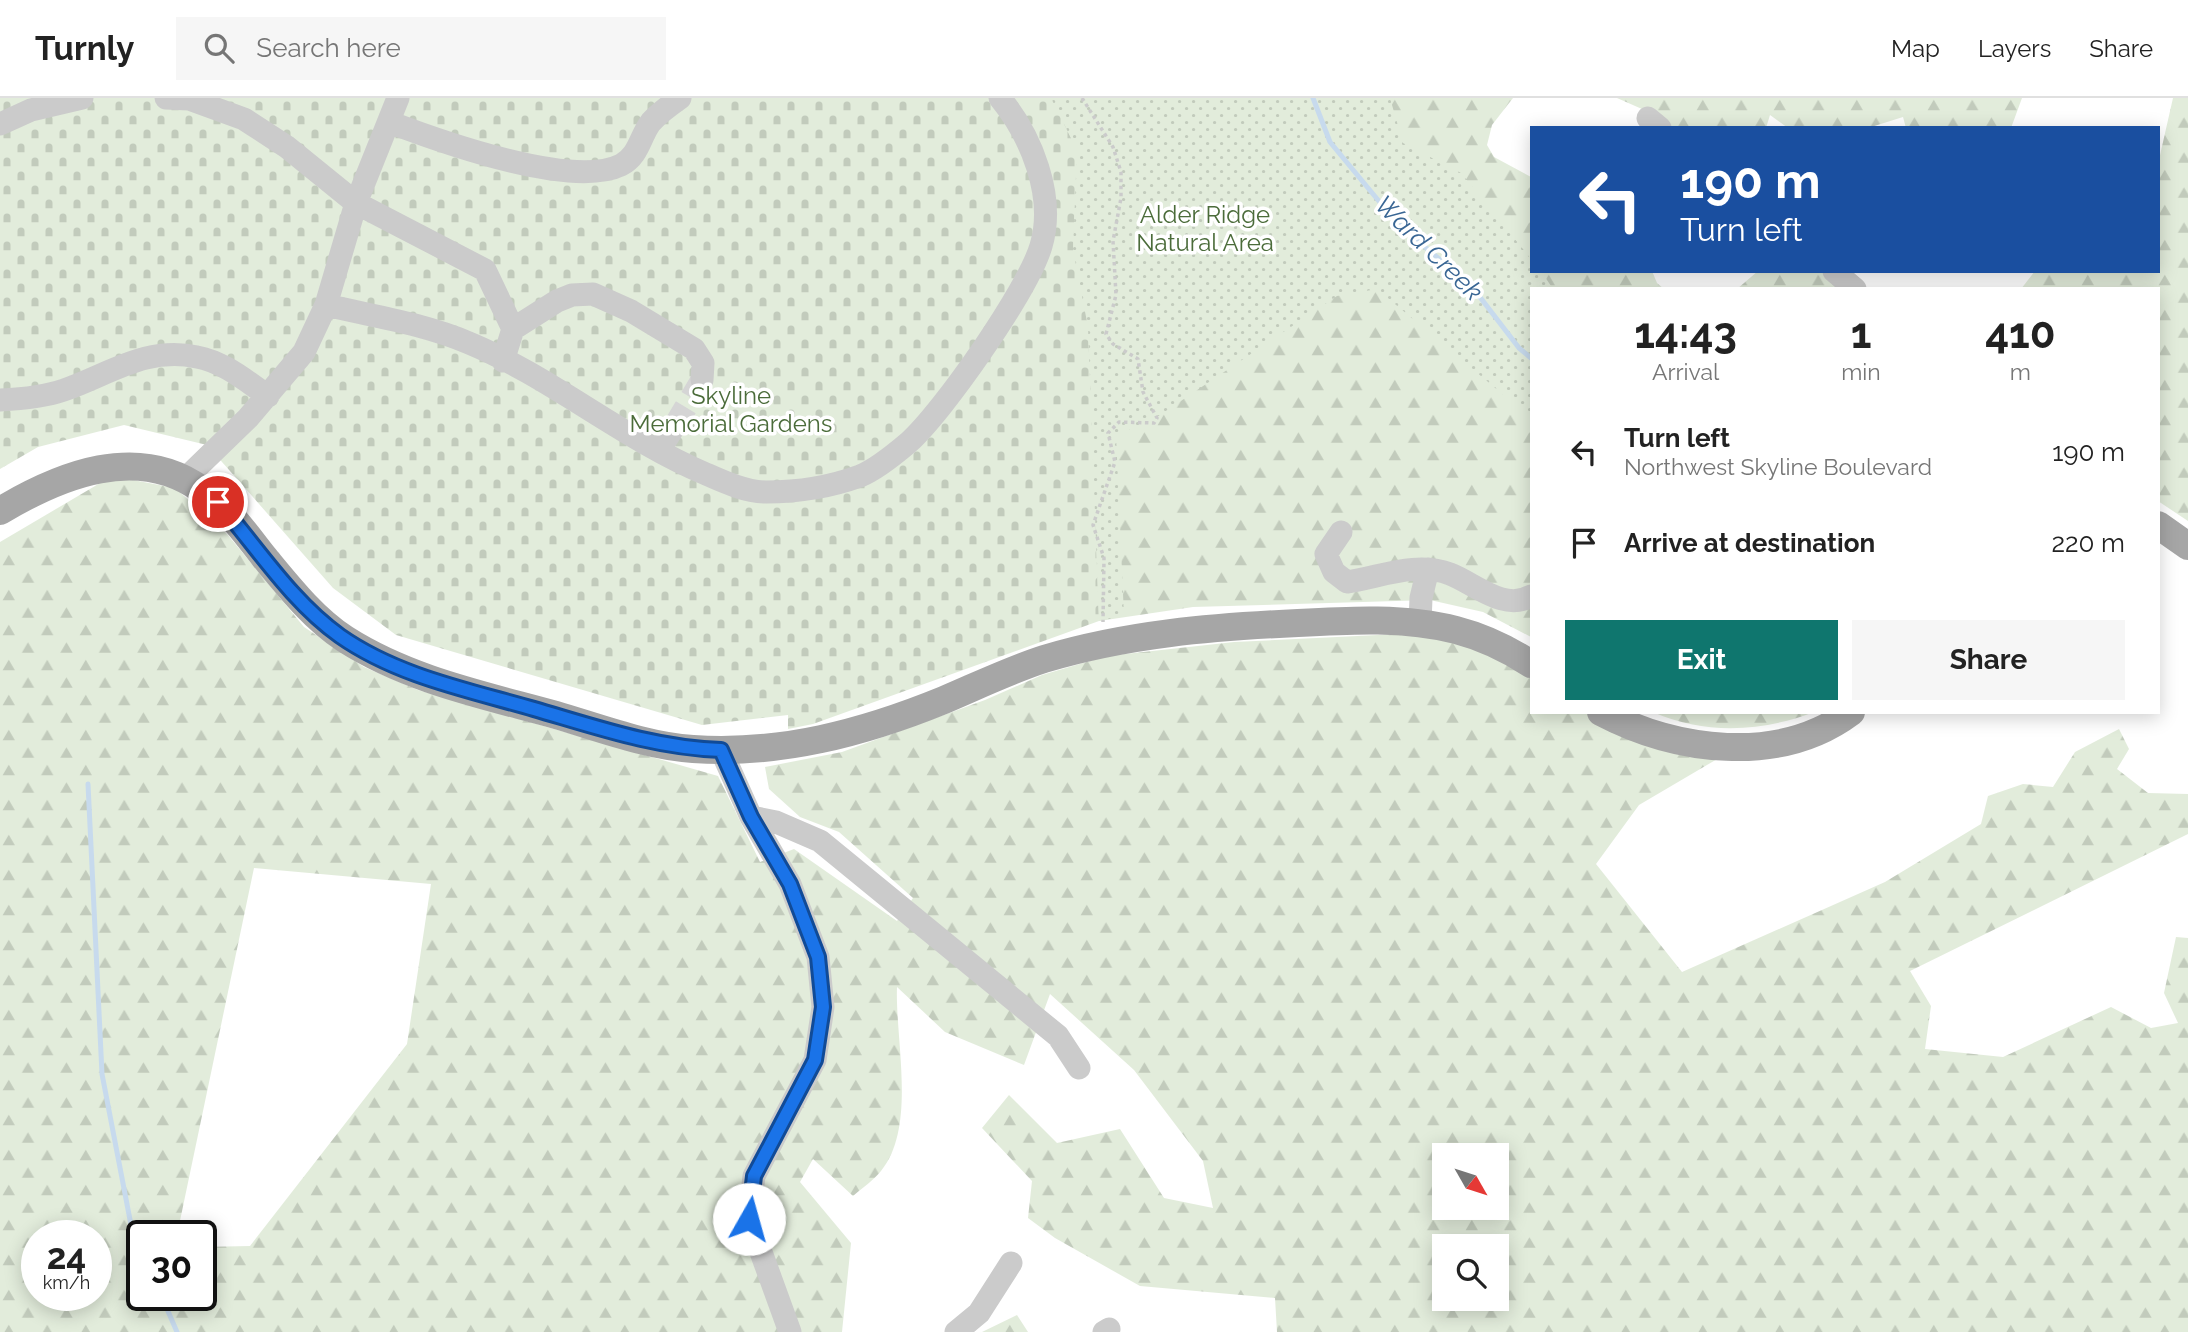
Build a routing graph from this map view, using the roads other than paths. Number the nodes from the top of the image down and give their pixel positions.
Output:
1 (82, 98) edge
2 (166, 98) edge
3 (398, 98) edge
4 (680, 98) edge
5 (1000, 98) edge
6 (388, 122) junction
7 (0, 124) edge
8 (356, 203) junction
9 (1836, 273) edge
10 (1853, 287) edge
11 (326, 305) junction
12 (513, 329) junction
13 (503, 361) junction
14 (702, 380) dead end
15 (268, 396) junction
16 (0, 400) edge
17 (674, 427) tunnel mouth
18 (659, 451) junction
19 (185, 479) junction
20 (0, 511) edge
21 (2160, 526) edge
22 (1341, 532) dead end
23 (2188, 545) edge
24 (1428, 569) junction
25 (1530, 597) edge
26 (1420, 623) junction
27 (1530, 664) edge
28 (1606, 714) edge
29 (1847, 714) edge
30 (721, 750) junction
31 (751, 817) junction
32 (1079, 1068) dead end
33 (1011, 1263) dead end
34 (786, 1323) edge
35 (808, 1332) edge
36 (956, 1332) edge

1 - 7 street
2 - 8 street
3 - 6 street
4 - 6 street
5 - 18 street
6 - 8 street
8 - 11 street
8 - 12 street
9 - 10 street
11 - 13 street
11 - 15 street
12 - 13 street
12 - 14 street
13 - 18 street
15 - 16 street
15 - 19 street
17 - 18 street
19 - 20 main road
19 - 30 main road
21 - 23 main road
22 - 24 street
24 - 25 street
24 - 26 street
26 - 27 main road
26 - 30 main road
28 - 29 main road
30 - 31 street
31 - 32 street
31 - 34 street
33 - 36 street
34 - 35 street

